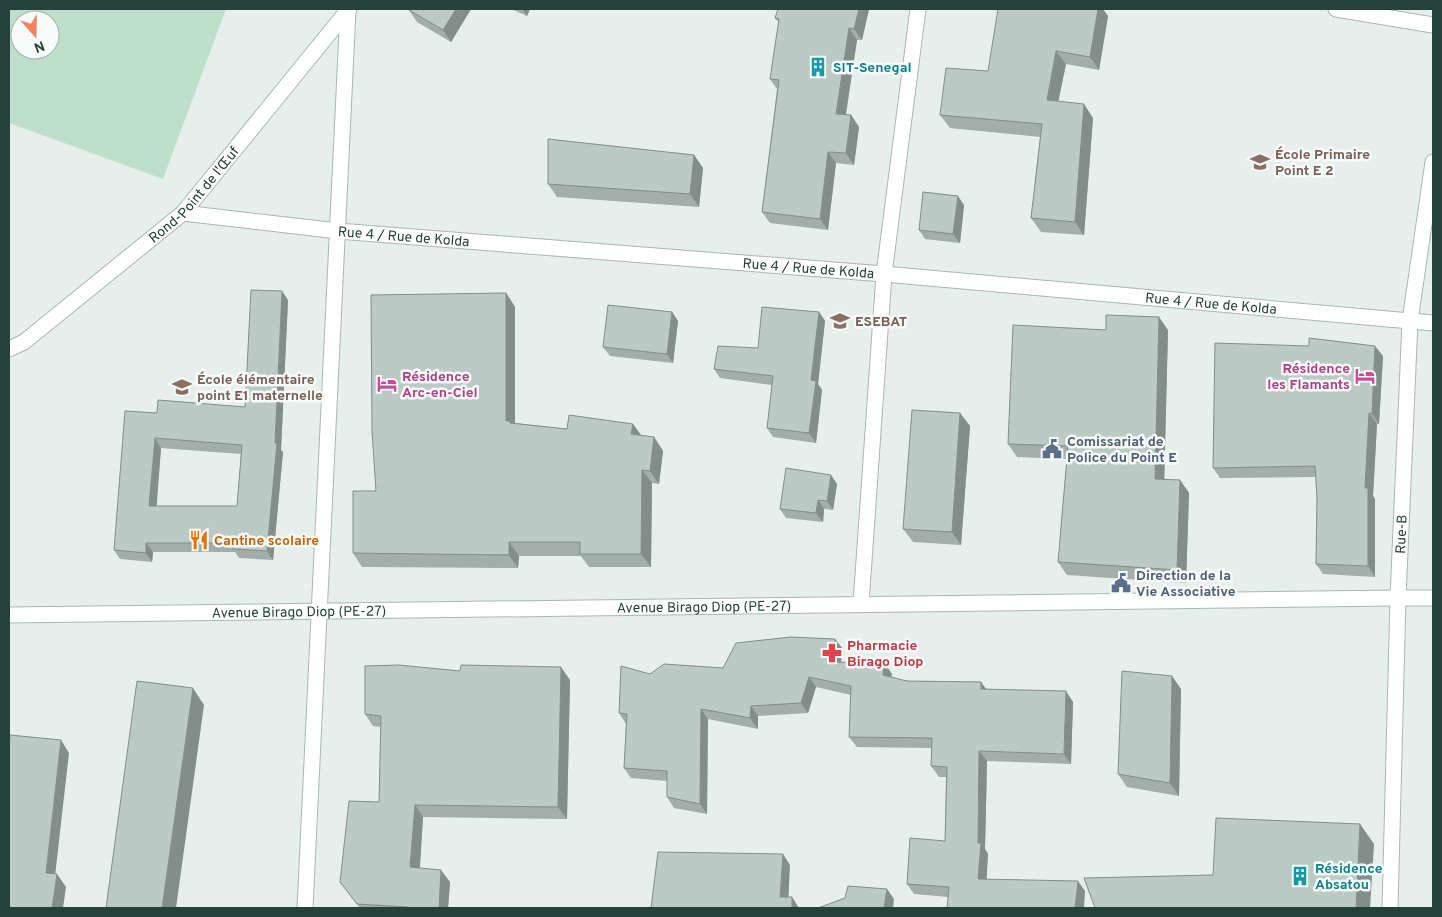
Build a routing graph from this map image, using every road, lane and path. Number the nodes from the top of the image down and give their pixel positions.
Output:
1 (349, 9) edge
2 (918, 9) edge
3 (1336, 9) edge
4 (1433, 25) edge
5 (1433, 162) edge
6 (183, 213) junction
7 (338, 231) junction
8 (884, 274) junction
9 (1410, 321) junction
10 (1433, 323) edge
11 (9, 350) edge
12 (1398, 598) junction
13 (1433, 598) edge
14 (861, 604) junction
15 (319, 611) junction
16 (9, 614) edge
17 (305, 908) edge
18 (1390, 908) edge

1 - 6 street, Rond-Point de l'Œuf
1 - 7 street
2 - 8 street
3 - 4 street
5 - 9 street, Rue-B
6 - 7 street, Rue 4 / Rue de Kolda
6 - 11 street, Rond-Point de l'Œuf
7 - 8 street, Rue 4 / Rue de Kolda
7 - 15 street
8 - 9 street, Rue 4 / Rue de Kolda
8 - 14 street
9 - 10 street, Rue 4 / Rue de Kolda
9 - 12 street, Rue-B
12 - 13 street, Avenue Birago Diop (PE-27)
12 - 14 street, Avenue Birago Diop (PE-27)
12 - 18 street, Rue-B
14 - 15 street, Avenue Birago Diop (PE-27)
15 - 16 street, Avenue Birago Diop (PE-27)
15 - 17 street

